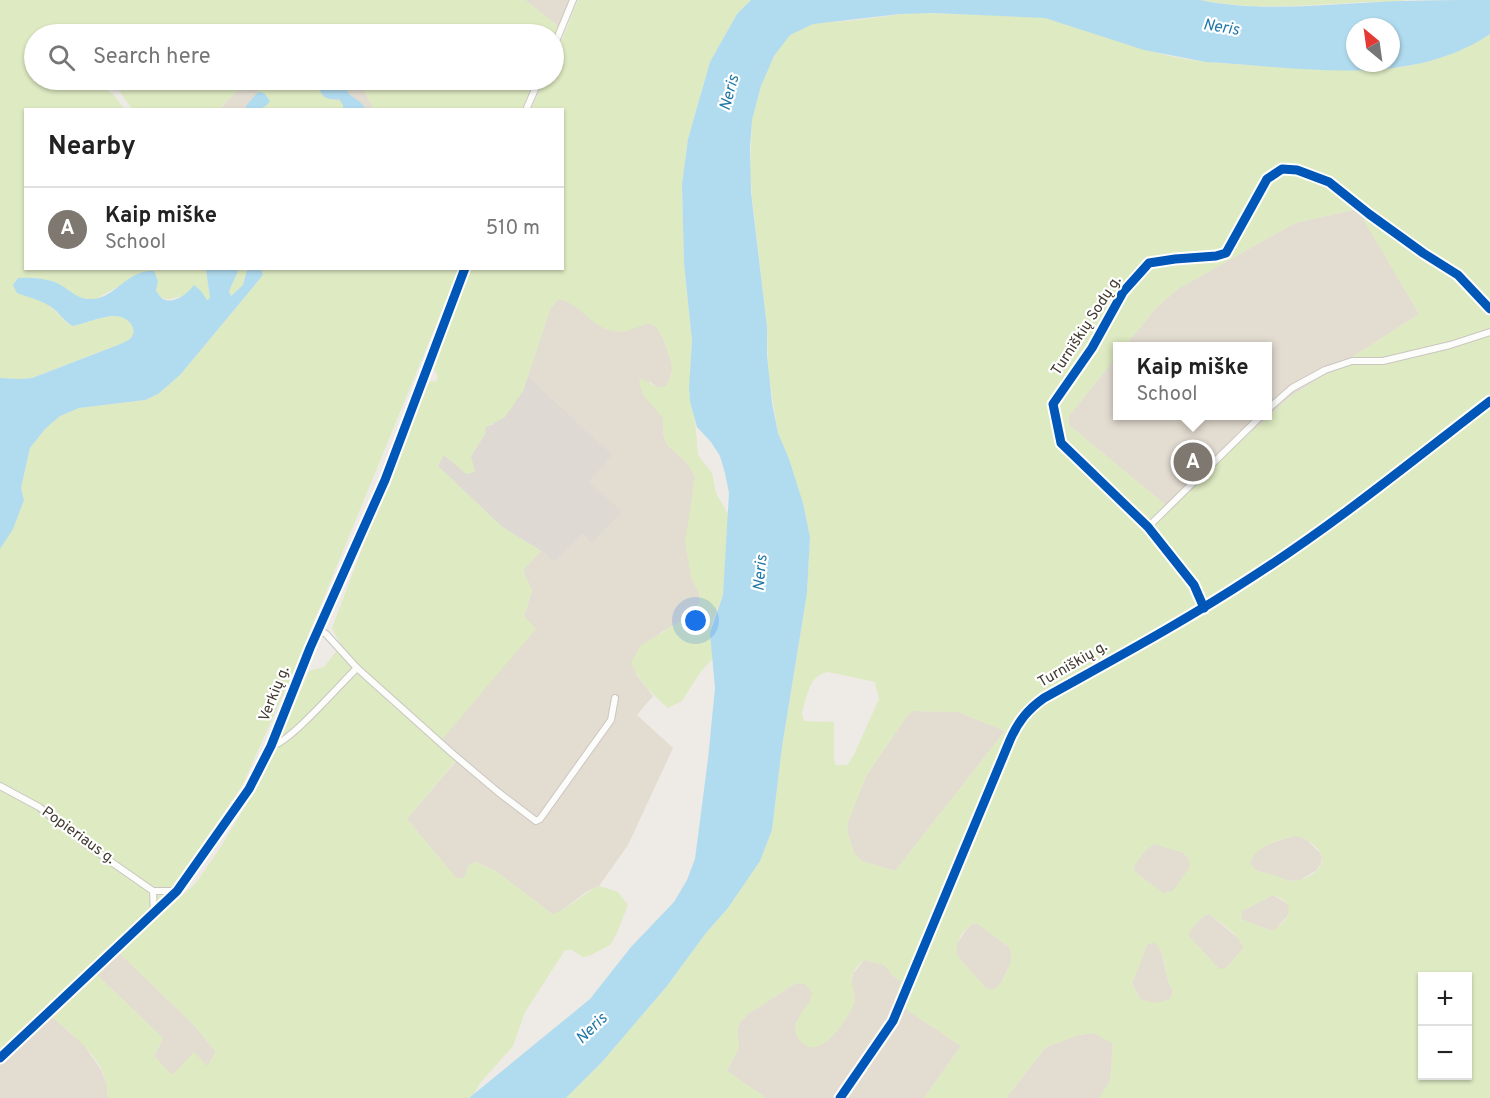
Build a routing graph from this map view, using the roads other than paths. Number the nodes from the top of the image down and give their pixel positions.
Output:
1 (573, 0) edge
2 (563, 24) edge
3 (535, 90) edge
4 (527, 108) edge
5 (464, 270) edge
6 (1490, 309) edge
7 (1490, 332) edge
8 (1490, 401) edge
9 (1272, 405) edge
10 (1257, 420) edge
11 (1148, 527) junction
12 (1204, 608) junction
13 (318, 629) junction
14 (357, 668) junction
15 (615, 698) dead end
16 (271, 746) junction
17 (0, 786) edge
18 (153, 891) junction
19 (177, 891) junction
20 (154, 913) junction
21 (0, 1058) edge
22 (840, 1098) edge

1 - 2 street
3 - 4 street
5 - 13 street, Verkių g.
6 - 11 street, Turniškių Sodų g.
7 - 9 street
8 - 12 street, Turniškių g.
10 - 11 street
11 - 12 street, Turniškių Sodų g.
12 - 22 street, Turniškių g.
13 - 14 street
13 - 16 street, Verkių g.
14 - 15 street
14 - 16 street
16 - 19 street, Verkių g.
17 - 18 street, Popieriaus g.
18 - 19 street
18 - 20 street
19 - 20 street, Verkių g.
20 - 21 street, Verkių g.

